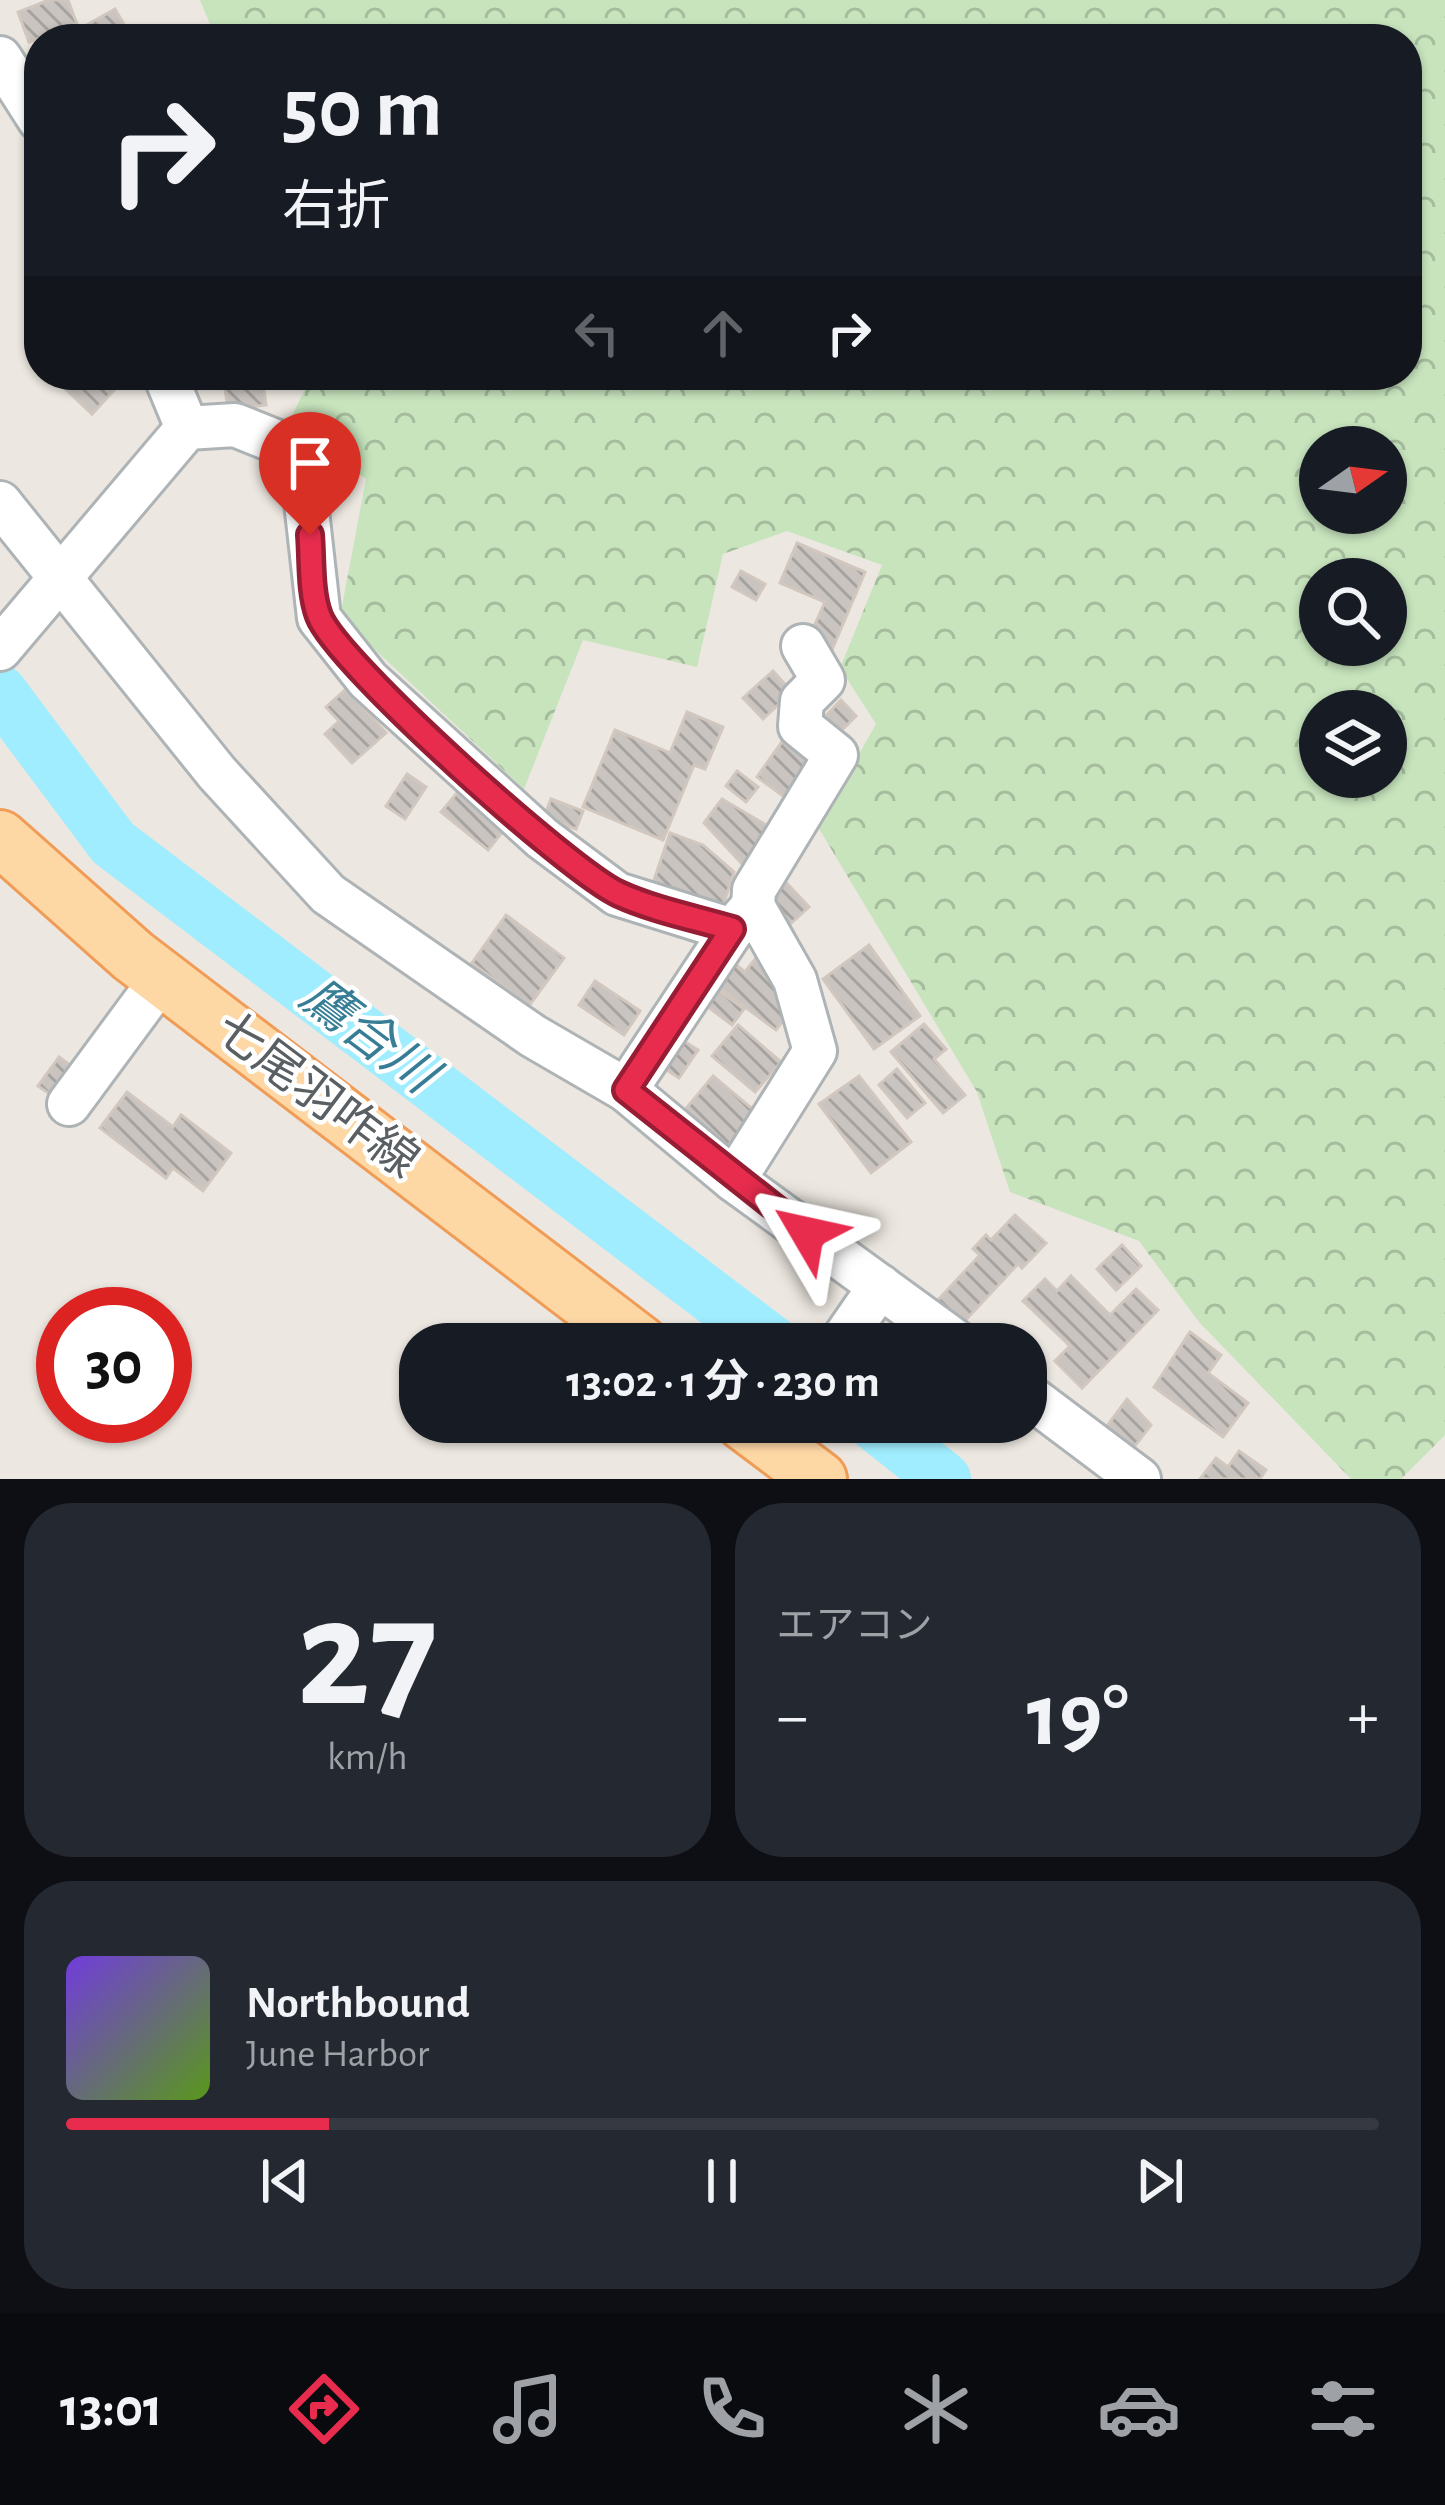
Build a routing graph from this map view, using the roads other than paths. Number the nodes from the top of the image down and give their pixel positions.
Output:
1 (0, 58) edge
2 (24, 96) edge
3 (171, 390) edge
4 (187, 428) junction
5 (0, 503) edge
6 (64, 576) junction
7 (5, 643) edge
8 (802, 646) dead end
9 (0, 838) edge
10 (743, 918) junction
11 (162, 978) junction
12 (626, 1090) junction
13 (68, 1105) dead end
14 (734, 1180) junction
15 (874, 1295) junction
16 (614, 1323) edge
17 (855, 1323) edge
18 (922, 1323) edge
19 (1047, 1410) edge
20 (779, 1443) edge
21 (819, 1479) edge
22 (1139, 1479) edge

1 - 2 street
3 - 4 street
4 - 6 street
4 - 10 street
5 - 6 street
6 - 7 street
6 - 12 street
8 - 10 street
9 - 11 main road, 七尾羽咋線
10 - 12 street
10 - 14 street
11 - 13 street
11 - 16 main road, 七尾羽咋線
12 - 14 street
14 - 15 street
15 - 17 street
15 - 18 street
19 - 22 street
20 - 21 main road

